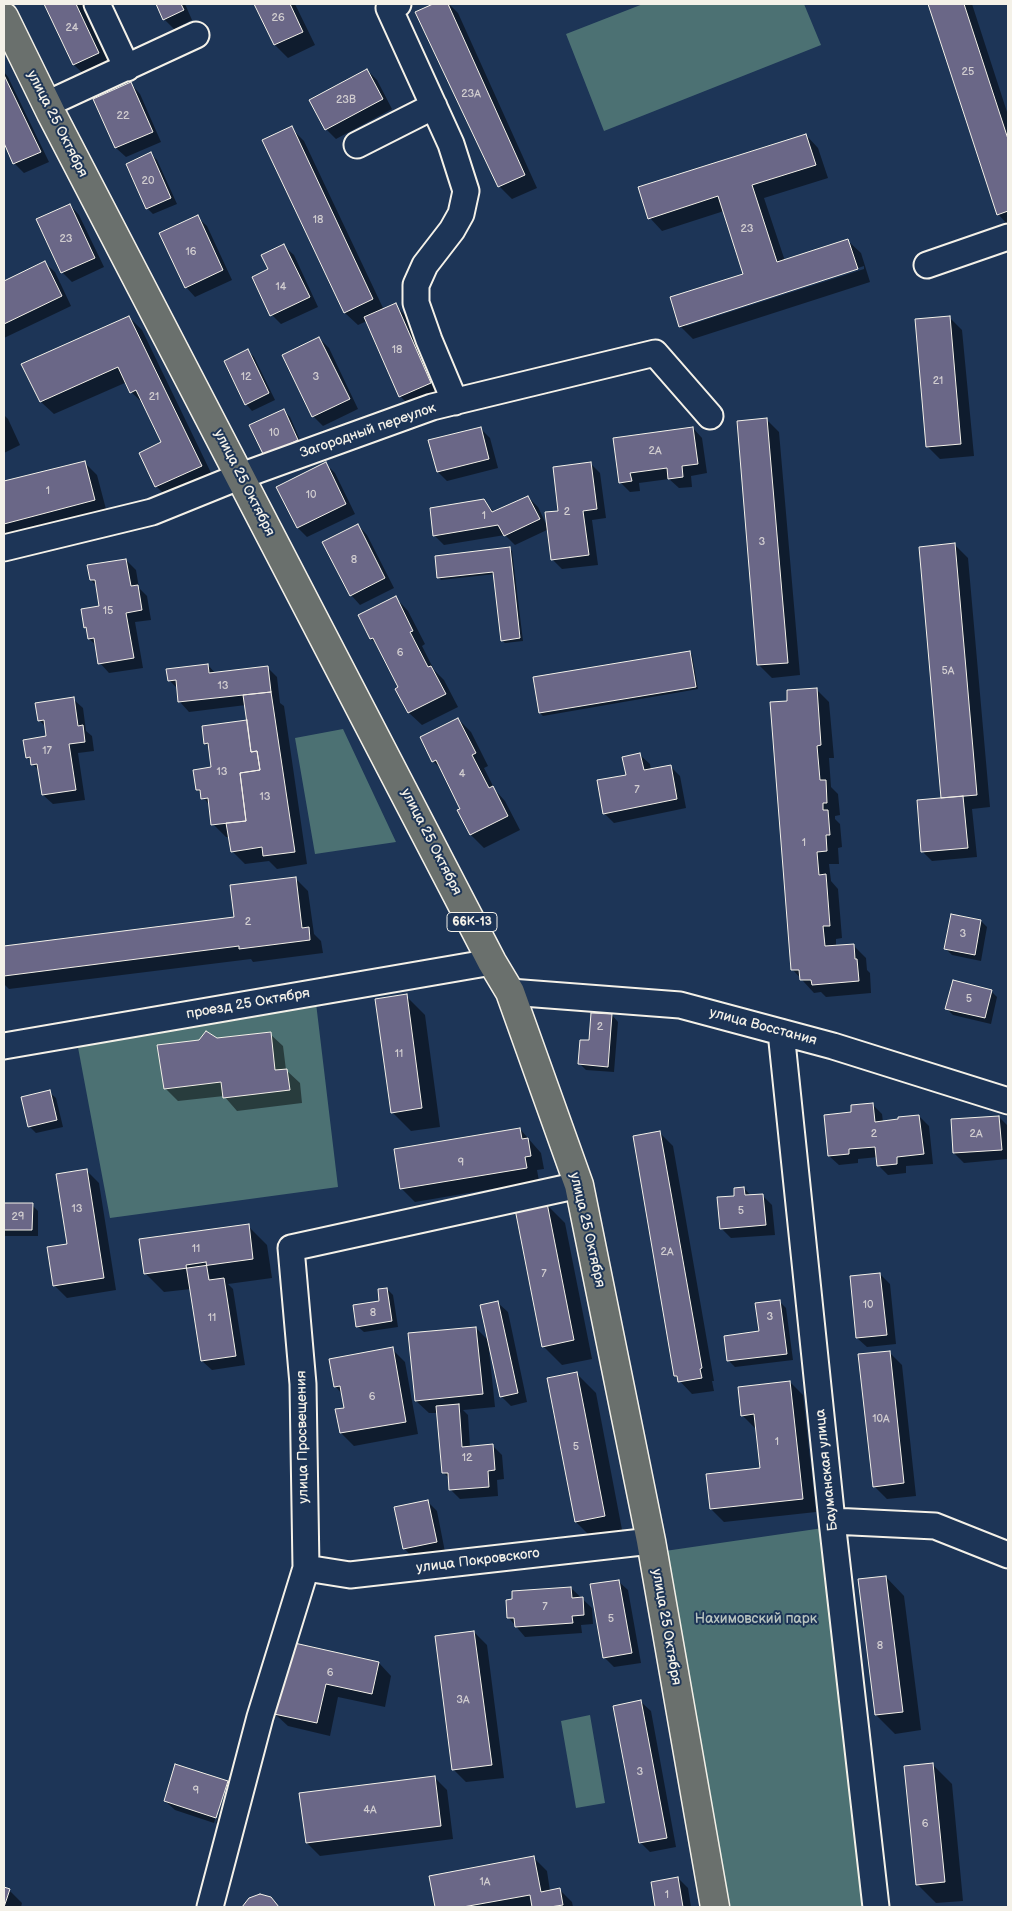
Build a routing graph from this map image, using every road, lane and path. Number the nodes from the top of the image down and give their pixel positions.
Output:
1 (97, 4) edge
2 (398, 4) edge
3 (7, 30) edge
4 (196, 36) dead end
5 (127, 68) junction
6 (47, 104) junction
7 (434, 106) junction
8 (358, 145) dead end
9 (1008, 237) edge
10 (927, 265) dead end
11 (455, 402) junction
12 (710, 416) dead end
13 (241, 476) junction
14 (4, 548) edge
15 (492, 962) junction
16 (510, 992) junction
17 (781, 1032) junction
18 (4, 1046) edge
19 (1008, 1101) edge
20 (579, 1185) junction
21 (832, 1521) junction
22 (651, 1541) junction
23 (1008, 1555) edge
24 (306, 1568) junction
25 (210, 1907) edge
26 (715, 1907) edge
27 (876, 1907) edge

1 - 5 street
2 - 7 street
3 - 6 main road, улица 25 Октября / 66К-13
4 - 5 street
5 - 6 street
6 - 13 main road, улица 25 Октября / 66К-13
7 - 8 street
7 - 11 street
9 - 10 street
11 - 12 street, Загородный переулок
11 - 13 street, Загородный переулок
13 - 14 street, Загородный переулок
13 - 15 main road, улица 25 Октября / 66К-13
15 - 16 main road, улица 25 Октября / 66К-13
15 - 18 street, проезд 25 Октября
16 - 17 street, улица Восстания
16 - 20 main road, улица 25 Октября / 66К-13
17 - 19 street, улица Восстания
17 - 21 street, Бауманская улица
20 - 22 main road, улица 25 Октября / 66К-13
20 - 24 street, улица Просвещения
21 - 23 street
21 - 27 street, Бауманская улица
22 - 24 street, улица Покровского
22 - 26 main road, улица 25 Октября / 66К-13
24 - 25 street, улица Просвещения

